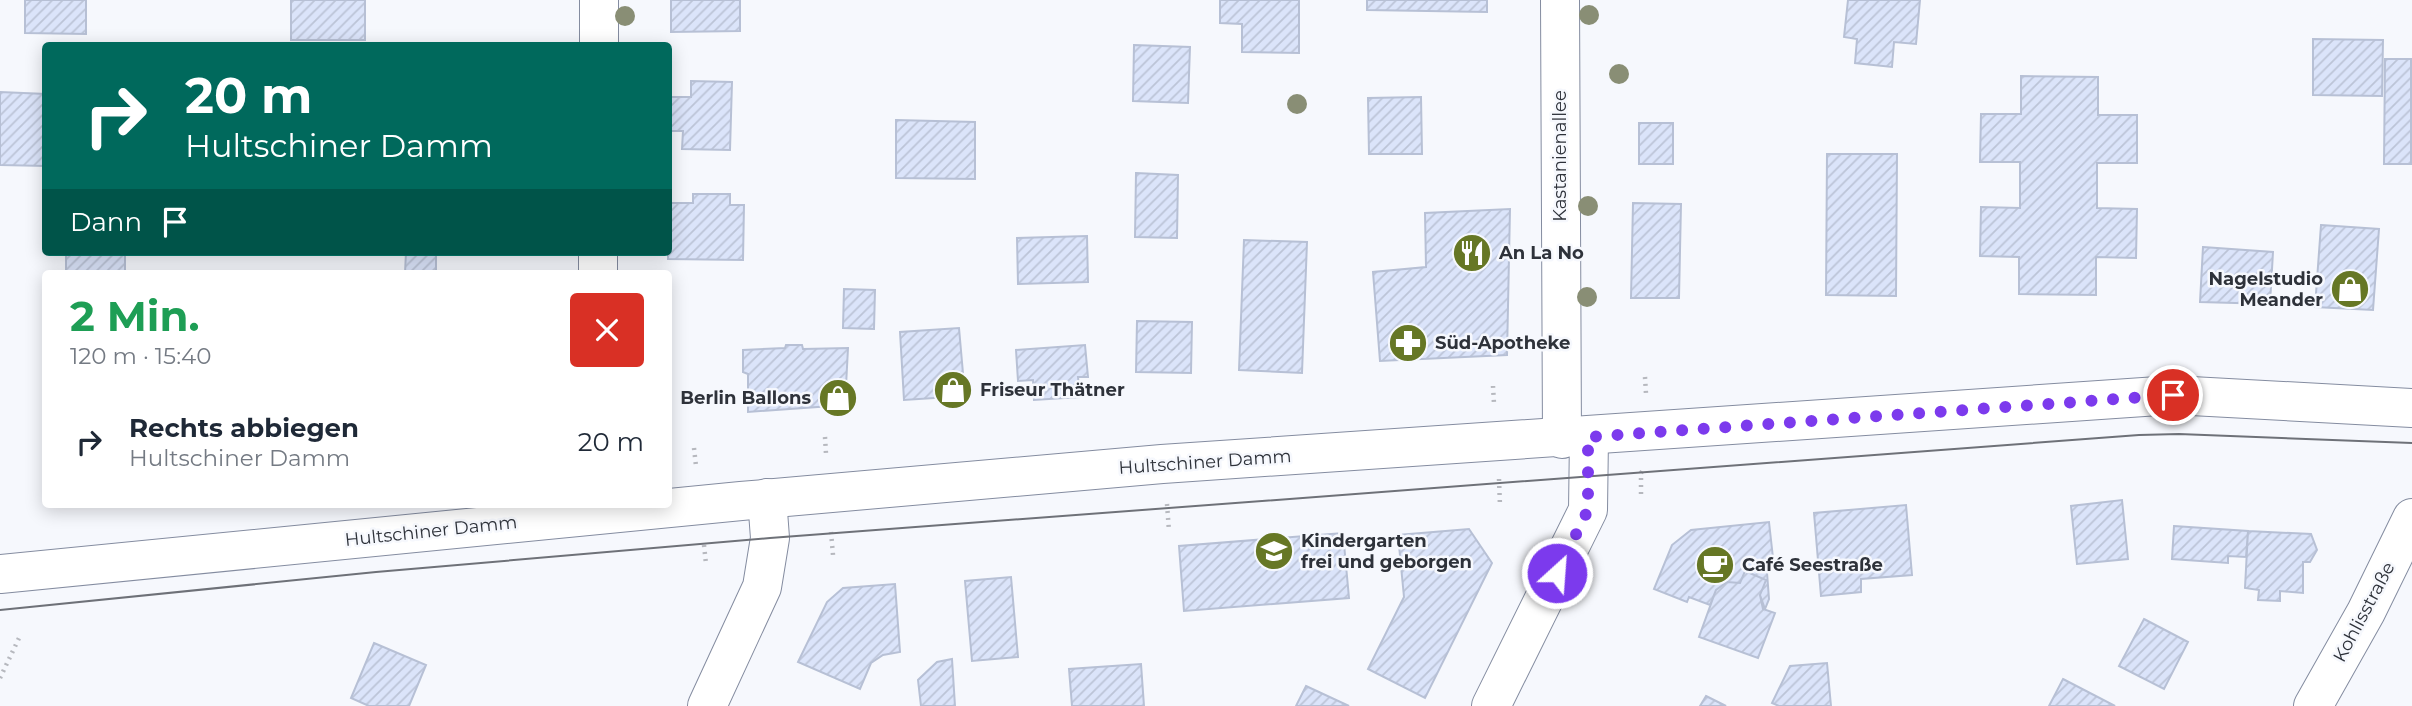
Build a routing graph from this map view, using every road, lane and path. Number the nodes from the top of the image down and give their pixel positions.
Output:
1 (599, 0) edge
2 (1560, 0) edge
3 (599, 42) edge
4 (2412, 408) edge
5 (1575, 438) junction
6 (767, 498) junction
7 (672, 504) edge
8 (596, 509) edge
9 (2412, 518) edge
10 (0, 574) edge
11 (19, 636) dead end
12 (0, 678) edge
13 (707, 706) edge
14 (1491, 706) edge
15 (2313, 706) edge

1 - 3 main road
2 - 5 main road, Kastanienallee
4 - 5 main road, Hultschiner Damm
5 - 6 main road, Hultschiner Damm
5 - 14 main road, Kastanienallee
6 - 7 main road, Hultschiner Damm
6 - 13 main road
8 - 10 main road, Hultschiner Damm
9 - 15 main road, Kohlisstraße
11 - 12 path

